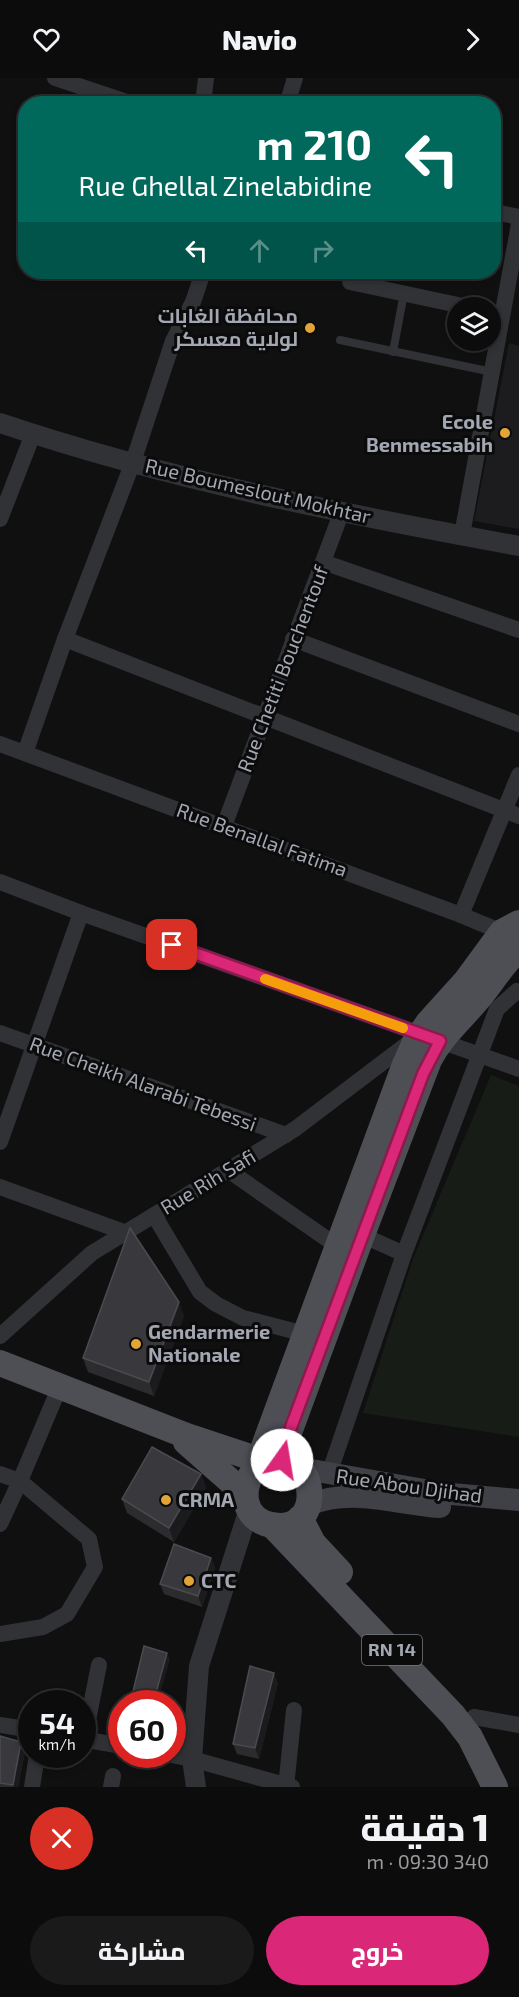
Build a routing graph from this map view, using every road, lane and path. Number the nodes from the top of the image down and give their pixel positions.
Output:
1 (55, 78) edge
2 (206, 78) edge
3 (295, 78) edge
4 (109, 96) edge
5 (204, 96) edge
6 (289, 96) edge
7 (501, 213) edge
8 (519, 217) edge
9 (519, 224) edge
10 (517, 243) edge
11 (201, 279) edge
12 (350, 282) dead end
13 (404, 293) junction
14 (501, 297) edge
15 (447, 302) edge
16 (340, 340) dead end
17 (493, 351) edge
18 (393, 352) junction
19 (492, 372) junction
20 (0, 423) edge
21 (33, 434) junction
22 (133, 462) junction
23 (342, 511) junction
24 (0, 519) edge
25 (462, 535) junction
26 (519, 546) edge
27 (323, 562) junction
28 (519, 630) edge
29 (65, 639) junction
30 (294, 639) junction
31 (265, 717) junction
32 (519, 724) edge
33 (0, 744) edge
34 (25, 753) junction
35 (519, 775) edge
36 (512, 813) edge
37 (224, 826) junction
38 (0, 882) edge
39 (81, 913) junction
40 (461, 915) junction
41 (515, 937) edge
42 (519, 992) edge
43 (0, 1033) edge
44 (430, 1037) junction
45 (34, 1045) junction
46 (481, 1054) junction
47 (519, 1069) edge
48 (286, 1135) junction
49 (0, 1142) edge
50 (228, 1170) junction
51 (0, 1187) edge
52 (154, 1215) junction
53 (124, 1232) junction
54 (362, 1235) junction
55 (337, 1246) junction
56 (404, 1254) junction
57 (305, 1334) junction
58 (0, 1336) edge
59 (0, 1364) edge
60 (60, 1386) junction
61 (164, 1427) junction
62 (272, 1464) junction
63 (0, 1474) edge
64 (329, 1474) junction
65 (20, 1481) junction
66 (519, 1500) edge
67 (304, 1512) junction
68 (519, 1513) edge
69 (259, 1514) junction
70 (0, 1524) edge
71 (0, 1635) edge
72 (99, 1665) dead end
73 (94, 1690) edge
74 (294, 1710) dead end
75 (474, 1717) junction
76 (0, 1725) edge
77 (519, 1725) edge
78 (18, 1728) edge
79 (186, 1758) edge
80 (192, 1759) junction
81 (35, 1768) edge
82 (32, 1787) edge
83 (196, 1787) edge
84 (288, 1787) edge
85 (495, 1787) edge
86 (510, 1787) edge

1 - 4 street
2 - 5 street
3 - 6 street
7 - 8 street
9 - 10 street
10 - 14 street
11 - 22 street
12 - 13 street
13 - 15 street
13 - 18 lane
16 - 18 lane
17 - 19 street
18 - 19 lane
19 - 25 street
20 - 21 street, Rue Boumeslout Mokhtar
21 - 22 street, Rue Boumeslout Mokhtar
21 - 24 street
22 - 23 street, Rue Boumeslout Mokhtar
22 - 29 street
23 - 25 street, Rue Boumeslout Mokhtar
23 - 27 street, Rue Chetiti Bouchentouf
25 - 26 street, Rue Boumeslout Mokhtar
27 - 28 street
27 - 30 street, Rue Chetiti Bouchentouf
29 - 31 street
29 - 34 street
30 - 31 street, Rue Chetiti Bouchentouf
30 - 32 street
31 - 36 street
31 - 37 street, Rue Chetiti Bouchentouf
33 - 34 street, Rue Benallal Fatima
34 - 37 street, Rue Benallal Fatima
35 - 36 street
36 - 40 street
37 - 40 street, Rue Benallal Fatima
38 - 39 street
39 - 44 street
39 - 45 street
40 - 41 street, Rue Benallal Fatima
41 - 44 main road
42 - 46 street
43 - 45 street, Rue Cheikh Alarabi Tebessi
44 - 46 street
44 - 48 street, Rue Rih Safi
44 - 54 main road
44 - 55 main road
45 - 48 street, Rue Cheikh Alarabi Tebessi
45 - 49 street
46 - 47 street
46 - 56 street
48 - 50 street, Rue Rih Safi
50 - 52 street, Rue Rih Safi
50 - 55 street
51 - 53 street
52 - 53 street, Rue Rih Safi
52 - 57 street
53 - 58 street, Rue Rih Safi
54 - 56 street
54 - 62 main road
55 - 57 main road
56 - 64 street
57 - 62 main road
59 - 60 main road, RN 14
60 - 61 main road, RN 14
60 - 65 street
61 - 62 main road, RN 14
61 - 69 main road, RN 14
62 - 64 main road, Rue Abou Djihad
62 - 67 main road
62 - 69 main road
63 - 65 street
64 - 66 main road, Rue Abou Djihad
65 - 70 street
65 - 71 street
67 - 68 main road, Rue Abou Djihad
67 - 69 main road
67 - 75 main road, RN 14
69 - 80 street
69 - 85 main road, RN 14
72 - 73 street
74 - 84 street
75 - 77 street
75 - 86 main road, RN 14
76 - 78 street
79 - 80 street
80 - 83 street
80 - 84 street
81 - 82 street

